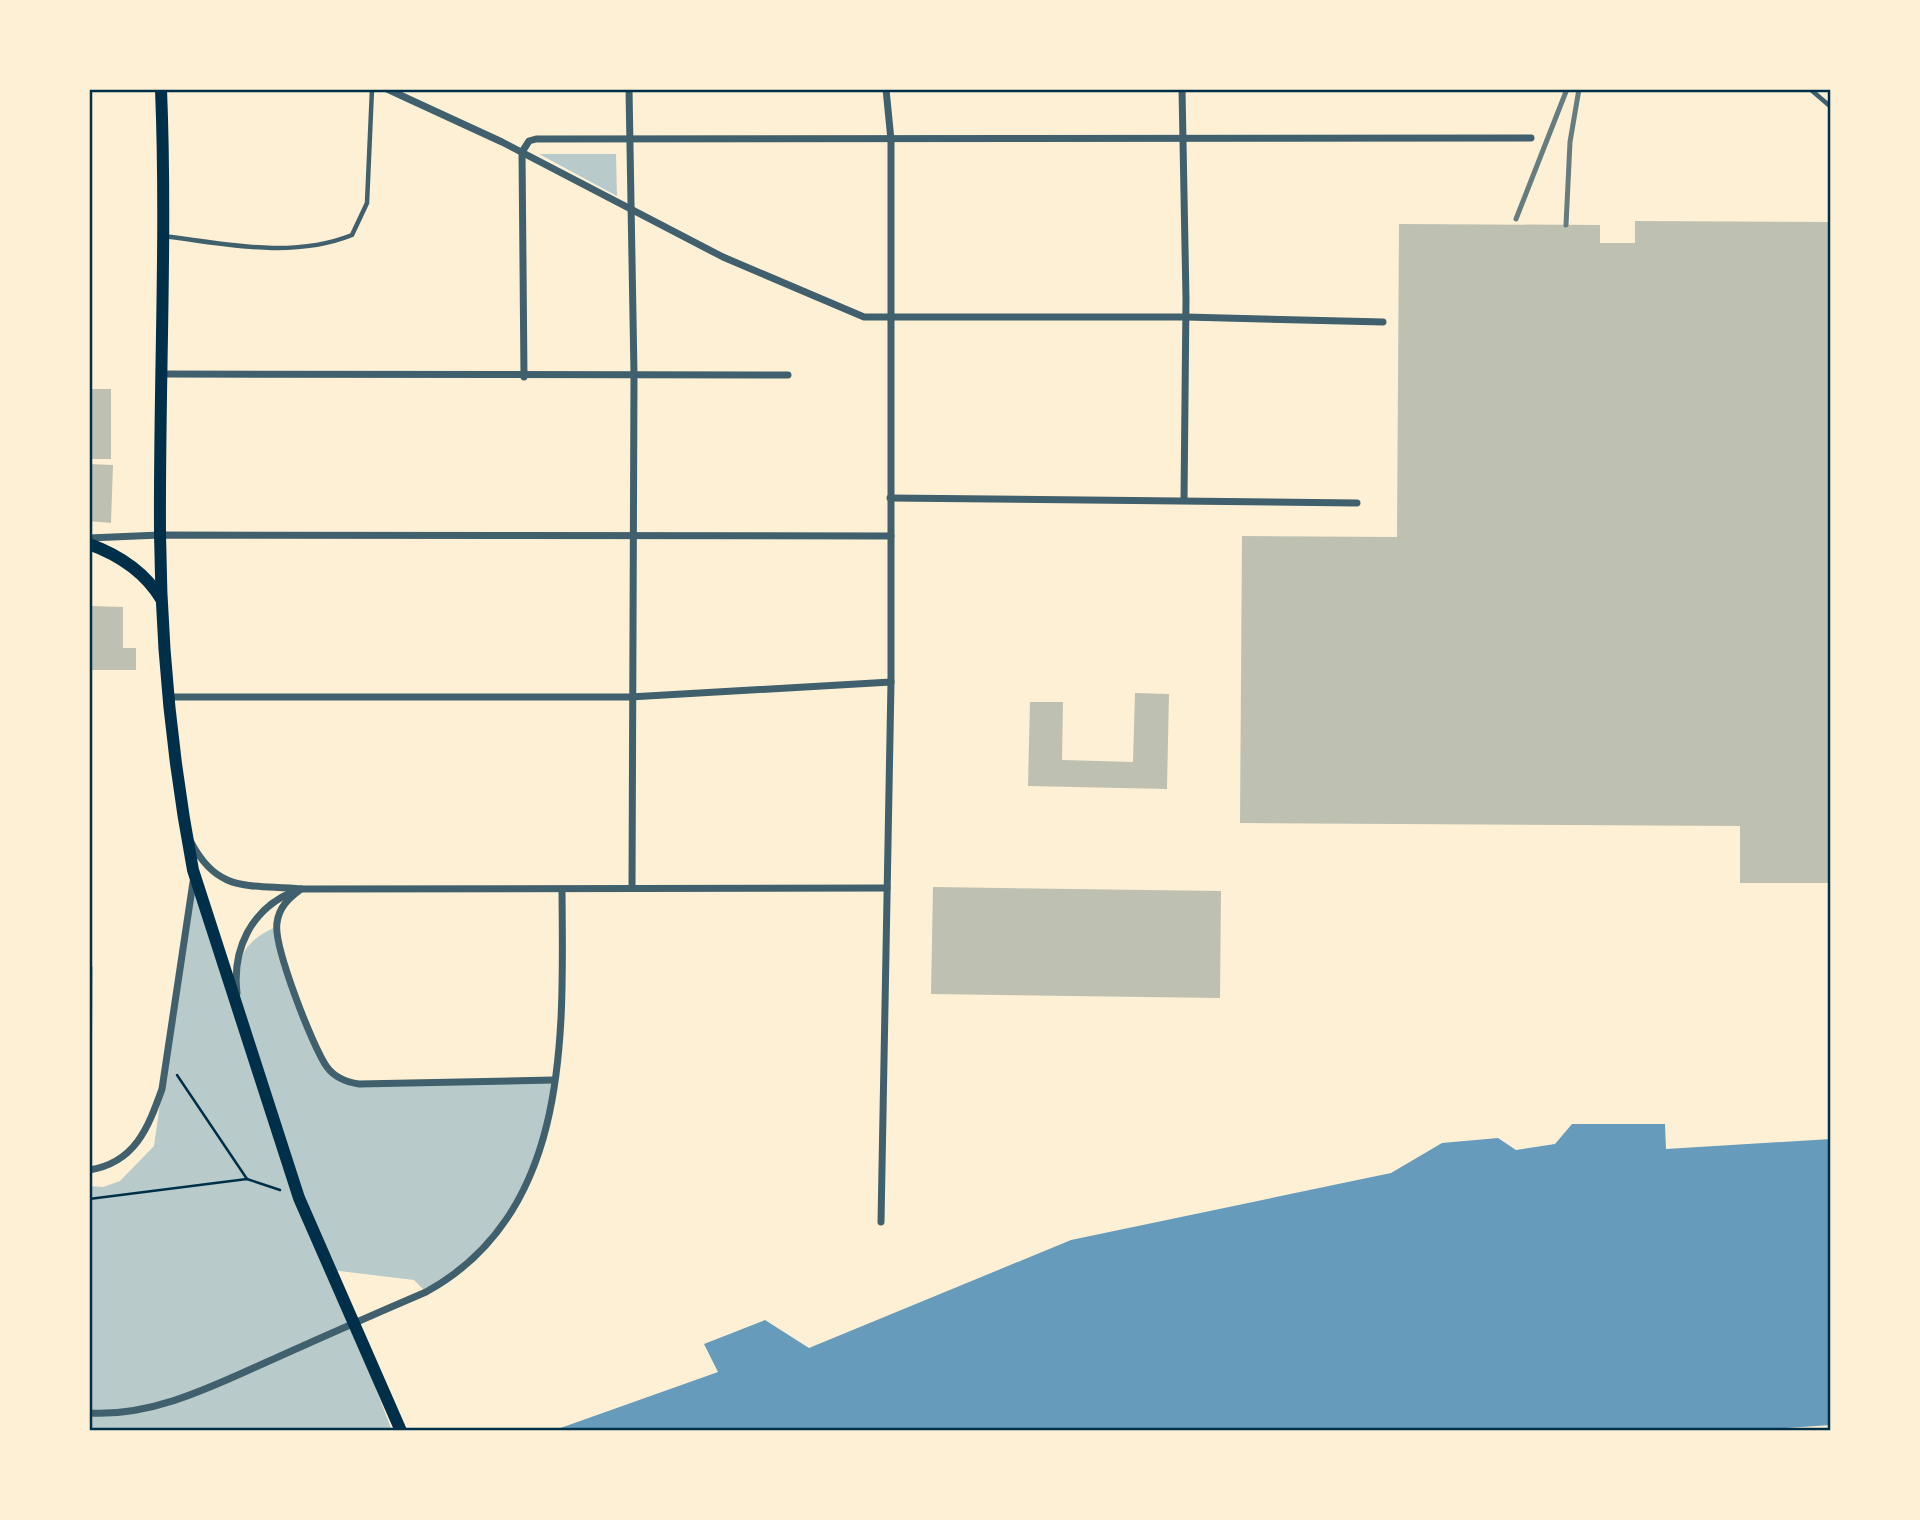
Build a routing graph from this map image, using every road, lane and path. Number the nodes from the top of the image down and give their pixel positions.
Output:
1 (372, 89) edge
2 (387, 89) edge
3 (629, 89) edge
4 (886, 89) edge
5 (1182, 89) edge
6 (1811, 89) edge
7 (163, 94) edge
8 (1831, 107) edge
9 (1531, 138) dead end
10 (629, 140) junction
11 (891, 140) junction
12 (1182, 140) junction
13 (522, 152) junction
14 (631, 210) junction
15 (163, 235) junction
16 (1186, 317) junction
17 (891, 318) junction
18 (1383, 322) dead end
19 (163, 374) junction
20 (634, 374) junction
21 (788, 375) dead end
22 (524, 377) junction
23 (890, 498) junction
24 (1184, 500) junction
25 (1357, 503) dead end
26 (160, 535) junction
27 (632, 535) junction
28 (891, 536) junction
29 (89, 538) edge
30 (89, 544) edge
31 (163, 602) junction
32 (891, 682) junction
33 (168, 697) junction
34 (630, 698) junction
35 (186, 832) junction
36 (194, 870) junction
37 (632, 887) junction
38 (887, 888) junction
39 (301, 889) junction
40 (562, 889) junction
41 (239, 1011) junction
42 (166, 1057) junction
43 (553, 1080) junction
44 (89, 1170) edge
45 (247, 1179) junction
46 (299, 1198) junction
47 (89, 1199) edge
48 (881, 1222) dead end
49 (89, 1413) edge
50 (401, 1431) edge

1 - 15 lane
2 - 13 street
3 - 10 street
4 - 11 street
5 - 12 street
6 - 8 lane
7 - 15 main road
9 - 12 street
10 - 11 street
10 - 13 street
10 - 14 street
11 - 12 street
11 - 17 street
12 - 16 street
13 - 14 street
13 - 22 street
14 - 17 street
14 - 20 street
15 - 19 main road
16 - 17 street
16 - 18 street
16 - 24 street
17 - 23 street
19 - 22 street
19 - 26 main road
20 - 21 street
20 - 22 street
20 - 27 street
23 - 24 street
23 - 28 street
24 - 25 street
26 - 27 street
26 - 29 street
26 - 31 main road
27 - 28 street
27 - 34 street
28 - 32 street
30 - 31 main road
31 - 33 main road
32 - 34 street
32 - 38 street
33 - 34 street
33 - 35 main road
34 - 37 street
35 - 36 main road
35 - 39 street
36 - 41 main road
36 - 42 street
37 - 38 street
37 - 40 street
38 - 48 street
39 - 40 street
39 - 41 street
39 - 43 street
40 - 43 street
41 - 46 main road
42 - 44 street
42 - 45 path
43 - 49 street
45 - 46 path
45 - 47 path
46 - 50 main road

